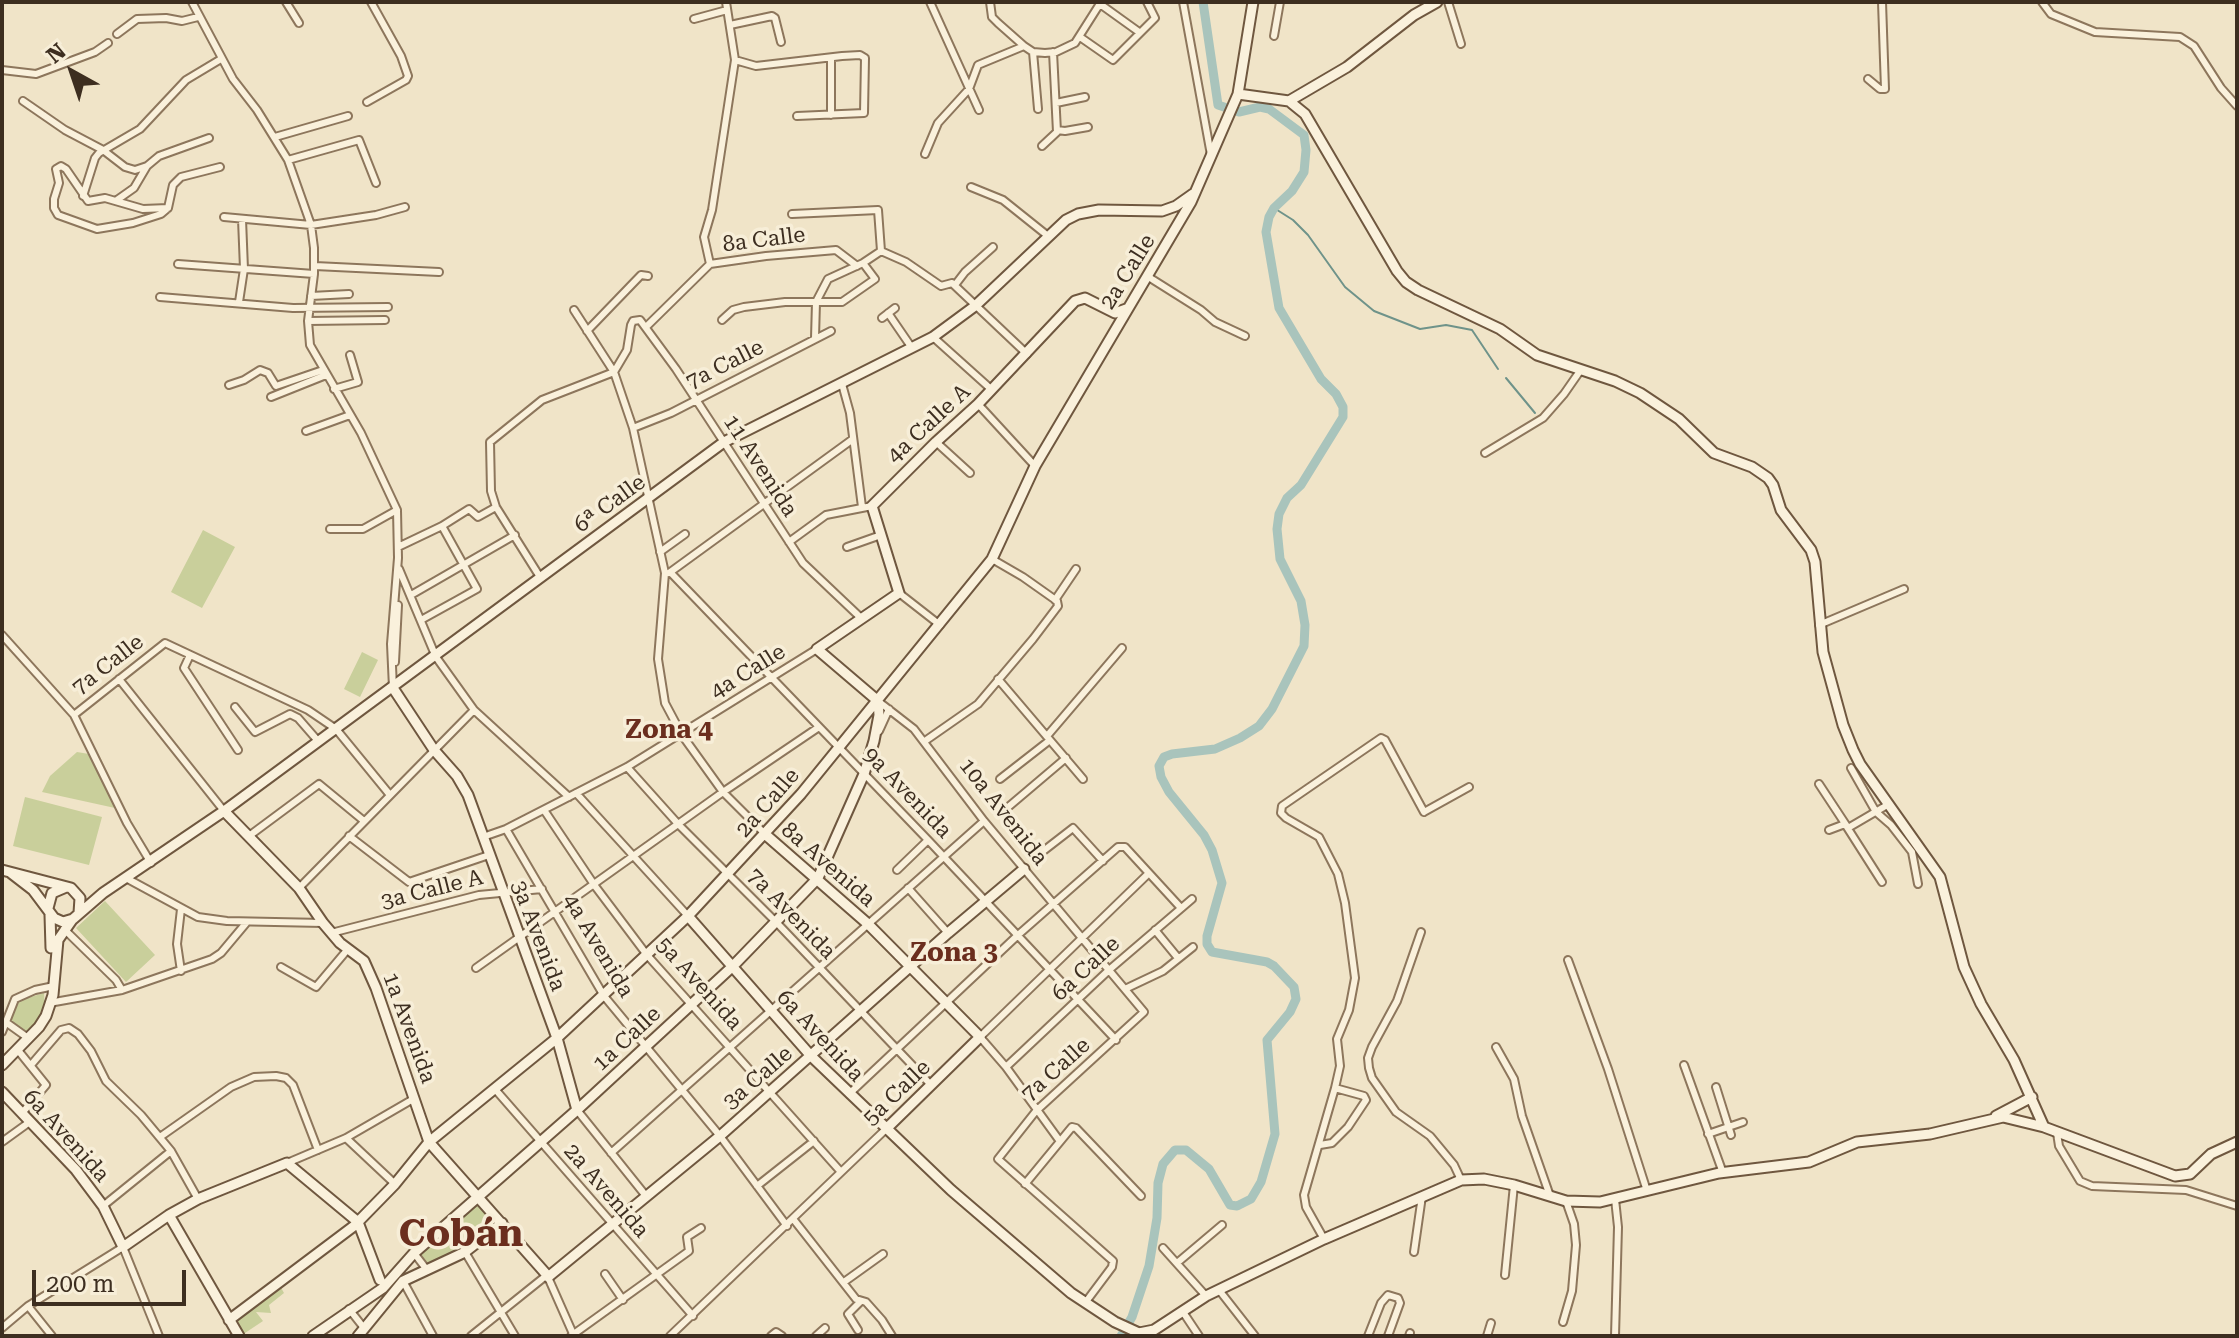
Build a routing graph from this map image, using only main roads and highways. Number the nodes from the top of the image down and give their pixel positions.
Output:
1 (1253, 2) edge
2 (1437, 2) edge
3 (1237, 97) junction
4 (1289, 101) junction
5 (1195, 192) junction
6 (1162, 211) junction
7 (1180, 222) junction
8 (1126, 309) junction
9 (899, 593) joint
10 (817, 649) joint
11 (393, 688) junction
12 (878, 701) junction
13 (224, 811) junction
14 (766, 835) junction
15 (1024, 869) road end
16 (6, 872) edge
17 (818, 878) junction
18 (70, 889) junction
19 (103, 893) junction
20 (49, 911) junction
21 (688, 916) junction
22 (76, 917) junction
23 (733, 966) junction
24 (909, 968) junction
25 (51, 987) junction
26 (980, 1037) joint
27 (557, 1038) junction
28 (811, 1056) junction
29 (2, 1065) edge
30 (2, 1092) edge
31 (2032, 1097) junction
32 (577, 1110) junction
33 (1993, 1118) junction
34 (2044, 1127) junction
35 (886, 1129) junction
36 (429, 1142) junction
37 (2237, 1142) edge
38 (478, 1197) junction
39 (169, 1215) junction
40 (358, 1222) junction
41 (502, 1223) junction
42 (547, 1276) joint
43 (380, 1280) dead end
44 (381, 1303) dead end
45 (376, 1314) junction
46 (229, 1320) junction
47 (361, 1332) edge
48 (1138, 1335) edge
49 (239, 1336) edge
50 (313, 1336) edge

1 - 3 main road, 2a Calle
2 - 4 main road
3 - 4 main road
3 - 5 main road, 2a Calle
4 - 31 main road
5 - 6 main road
5 - 7 main road, 2a Calle
6 - 7 main road
6 - 11 main road, 6ª Calle
7 - 8 main road, 2a Calle
8 - 9 main road, 4a Calle A
8 - 12 main road, 2a Calle
9 - 10 main road, 4a Calle
10 - 12 main road, 10a Avenida
11 - 13 main road, 6ª Calle
11 - 27 main road, 3a Avenida
12 - 14 main road, 2a Calle
12 - 17 main road, 1a Calle
13 - 19 main road, 6ª Calle
13 - 36 main road, 1a Avenida
14 - 17 main road, 8a Avenida
14 - 21 main road, 2a Calle
15 - 24 main road, 3a Calle
16 - 18 main road
16 - 20 main road
17 - 23 main road, 1a Calle
17 - 24 main road, 8a Avenida
18 - 19 main road
18 - 20 main road
18 - 22 main road
19 - 22 main road, 6ª Calle
20 - 22 main road
20 - 25 main road
21 - 23 main road, 6a Avenida
21 - 27 main road, 2a Calle
22 - 25 main road, 6ª Calle
23 - 28 main road, 6a Avenida
23 - 32 main road, 1a Calle
24 - 26 main road, 8a Avenida
24 - 28 main road, 3a Calle
25 - 29 main road
26 - 35 main road, 5a Calle
27 - 32 main road, 3a Avenida
27 - 36 main road, 2a Calle
28 - 35 main road, 6a Avenida
28 - 42 main road, 3a Calle
30 - 39 main road, 6a Avenida
31 - 33 main road
31 - 34 main road
32 - 38 main road, 1a Calle
33 - 34 main road
33 - 48 main road
34 - 37 main road
35 - 48 main road, 6a Avenida
36 - 38 main road, 1a Avenida
36 - 40 main road, 2a Calle
38 - 41 main road, 1a Avenida
38 - 50 main road, 1a Calle
39 - 40 main road
39 - 46 main road
40 - 43 main road
40 - 46 main road, 2a Calle
41 - 42 main road, 1a Avenida
41 - 45 main road
44 - 45 main road
45 - 47 main road
46 - 49 main road

